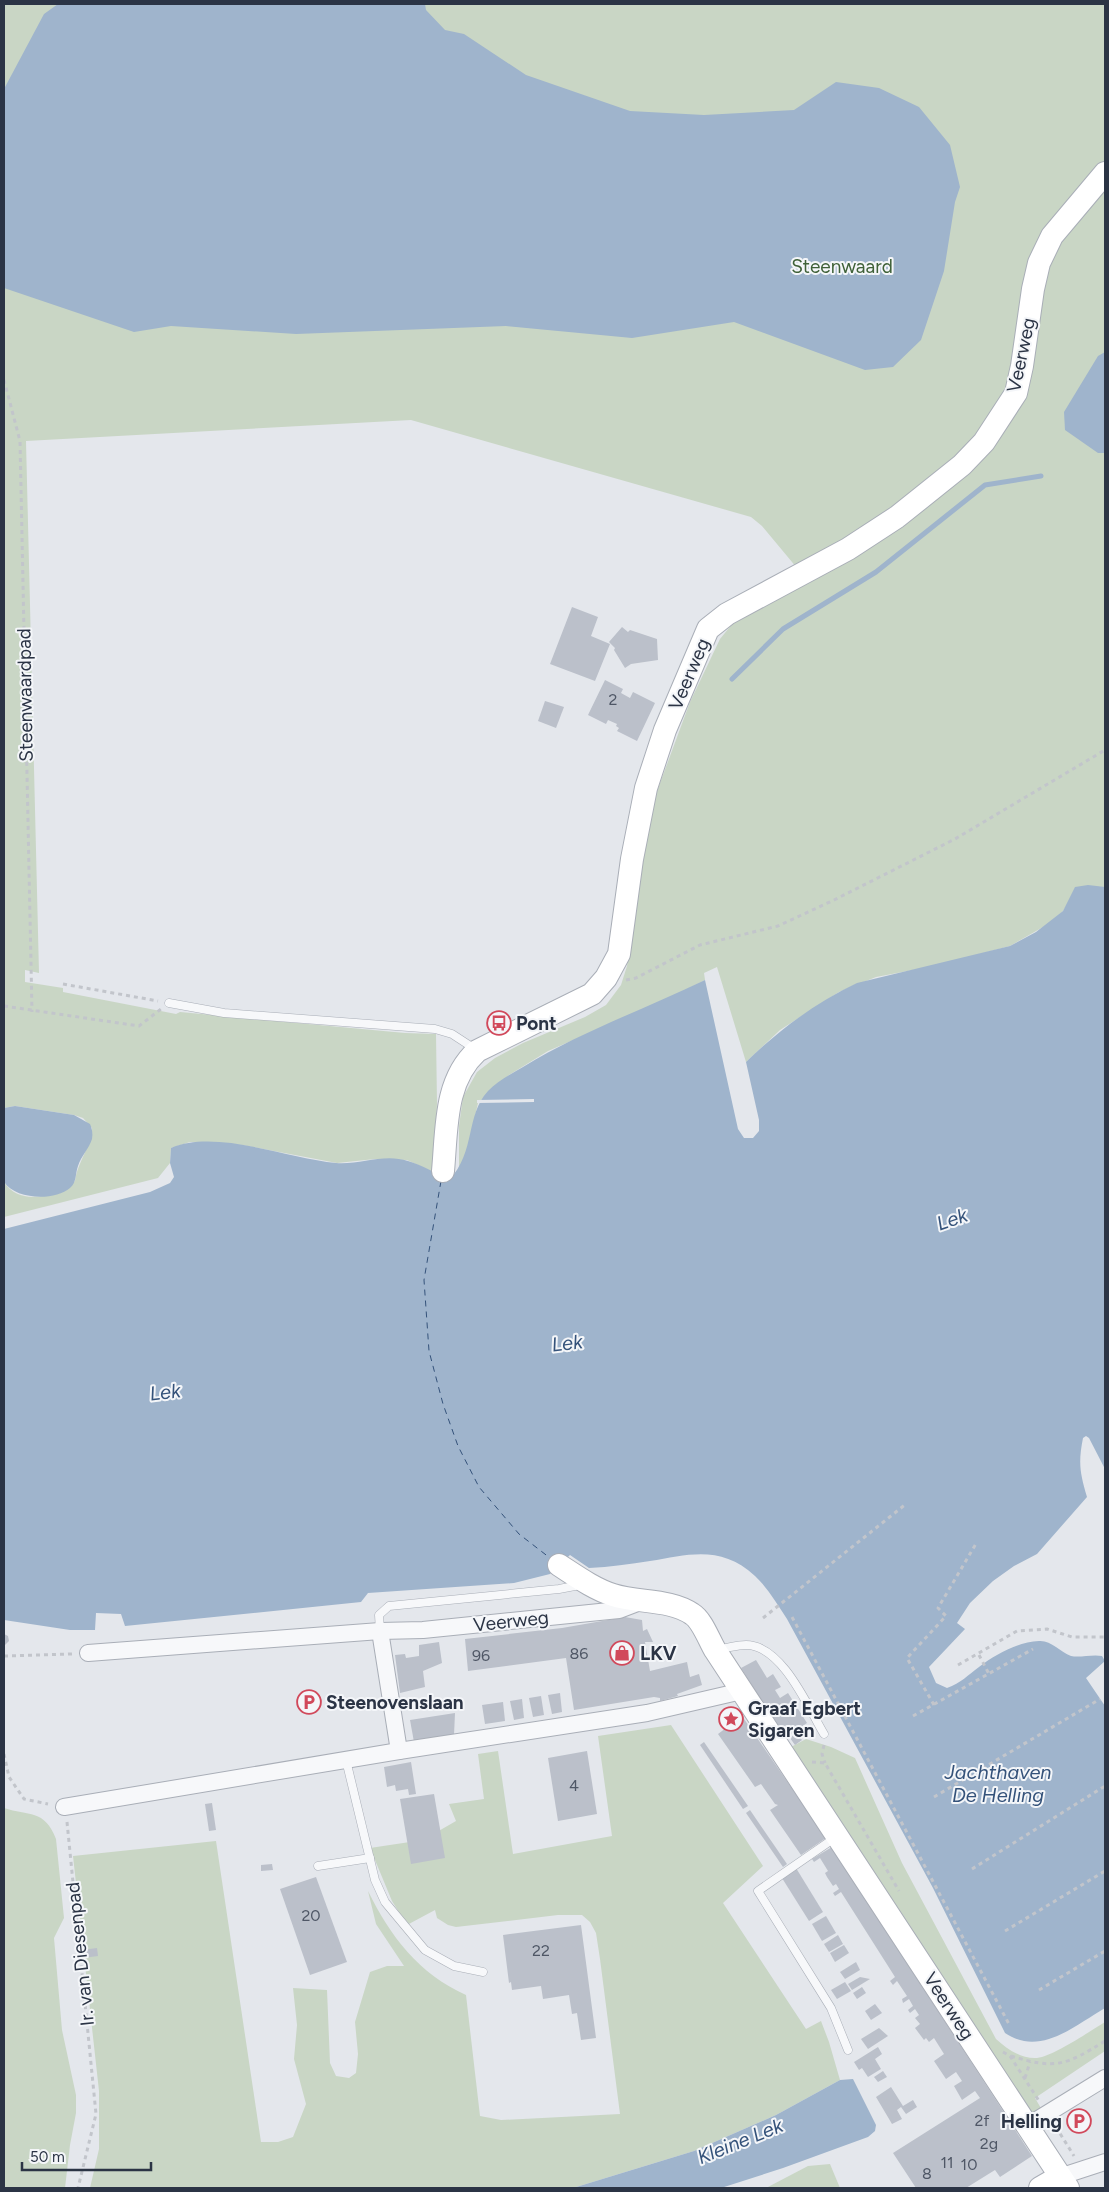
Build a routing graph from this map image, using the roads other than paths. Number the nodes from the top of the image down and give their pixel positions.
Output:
1 (1105, 173) edge
2 (169, 1003) road end
3 (477, 1050) junction
4 (443, 1171) dead end
5 (559, 1565) dead end
6 (587, 1583) junction
7 (640, 1602) junction
8 (380, 1631) junction
9 (715, 1650) junction
10 (88, 1654) road end
11 (742, 1691) junction
12 (824, 1734) dead end
13 (399, 1751) junction
14 (346, 1760) junction
15 (64, 1807) road end
16 (838, 1836) junction
17 (370, 1858) junction
18 (318, 1866) dead end
19 (483, 1972) dead end
20 (848, 2050) dead end
21 (1105, 2078) edge
22 (1027, 2126) junction
23 (1105, 2162) edge
24 (1069, 2178) edge
25 (1040, 2188) edge

1 - 3 street, Veerweg
2 - 3 lane
3 - 4 street, Veerweg
5 - 6 street, Veerweg
6 - 7 street, Veerweg
6 - 8 lane
7 - 8 street, Veerweg
7 - 9 street, Veerweg
8 - 10 street
8 - 13 street
9 - 11 street, Veerweg
9 - 12 lane
11 - 13 street
11 - 16 street, Veerweg
13 - 14 street
14 - 15 street
14 - 17 lane
16 - 20 lane
16 - 22 street, Veerweg
17 - 18 lane
17 - 19 lane
21 - 22 street
22 - 24 street, Veerweg
23 - 24 street
24 - 25 street

